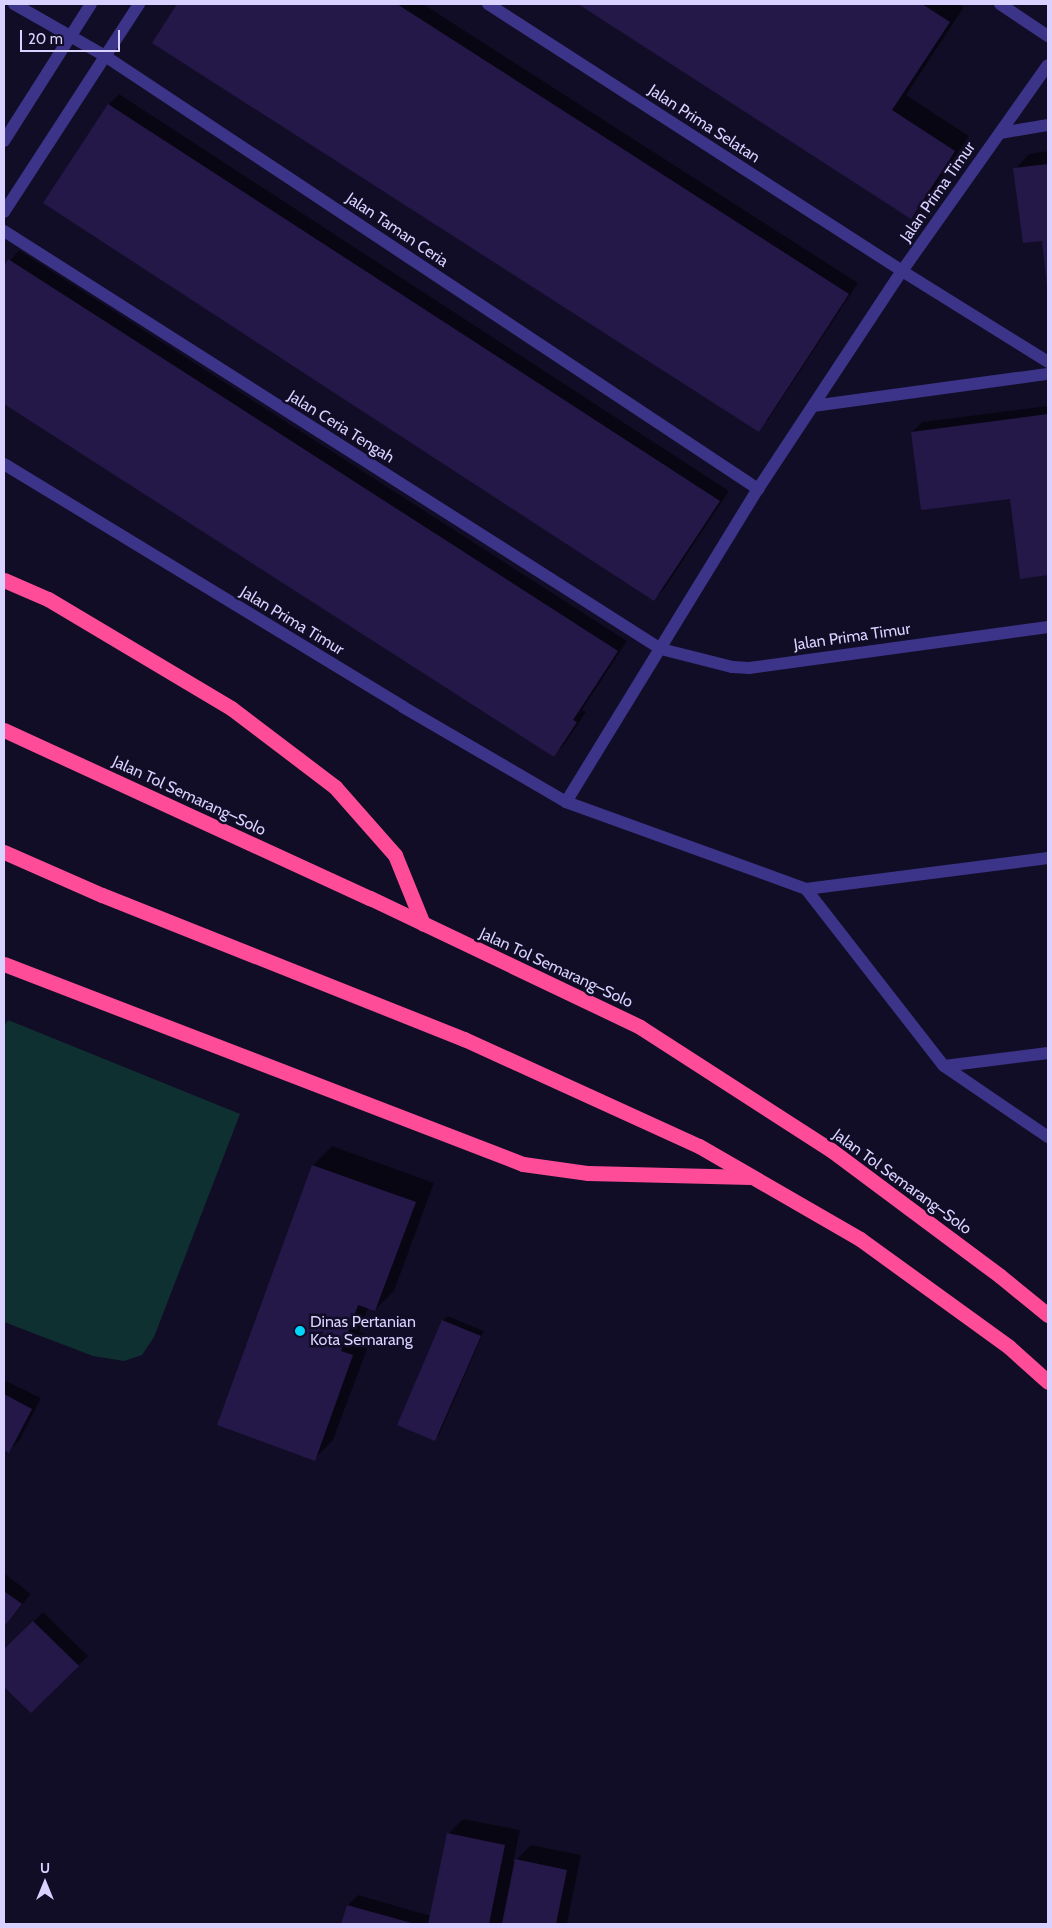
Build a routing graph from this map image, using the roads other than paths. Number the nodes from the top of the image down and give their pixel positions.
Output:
1 (14, 4) edge
2 (91, 4) edge
3 (139, 4) edge
4 (488, 4) edge
5 (1000, 4) edge
6 (70, 35) junction
7 (1048, 36) edge
8 (105, 56) junction
9 (1048, 65) edge
10 (1048, 125) edge
11 (1000, 132) junction
12 (4, 141) edge
13 (4, 212) edge
14 (4, 232) edge
15 (902, 271) junction
16 (1048, 362) edge
17 (1048, 374) edge
18 (813, 406) junction
19 (4, 464) edge
20 (758, 489) junction
21 (4, 580) edge
22 (1048, 627) edge
23 (661, 649) junction
24 (4, 730) edge
25 (566, 802) junction
26 (4, 852) edge
27 (1048, 858) edge
28 (806, 889) junction
29 (423, 924) junction
30 (4, 964) edge
31 (1048, 1053) edge
32 (944, 1066) junction
33 (1048, 1137) edge
34 (752, 1177) junction
35 (1048, 1315) edge
36 (1048, 1382) edge

1 - 6 street, Jalan Taman Ceria
2 - 6 street
3 - 8 street
4 - 15 street, Jalan Prima Selatan
5 - 7 street
6 - 8 street, Jalan Taman Ceria
6 - 12 street
8 - 13 street
8 - 20 street, Jalan Taman Ceria
9 - 11 street, Jalan Prima Timur
10 - 11 street
11 - 15 street, Jalan Prima Timur
14 - 23 street, Jalan Ceria Tengah
15 - 16 street
15 - 18 street, Jalan Prima Timur
17 - 18 street
18 - 20 street, Jalan Prima Timur
19 - 25 street, Jalan Prima Timur
20 - 23 street, Jalan Prima Timur
21 - 29 highway
22 - 23 street, Jalan Prima Timur
23 - 25 street, Jalan Prima Timur
24 - 29 highway, Jalan Tol Semarang–Solo
25 - 28 street, Jalan Prima Timur
26 - 34 highway
27 - 28 street, Jalan Prima Timur
28 - 32 street
29 - 35 highway, Jalan Tol Semarang–Solo
30 - 34 highway
31 - 32 street
32 - 33 street
34 - 36 highway

